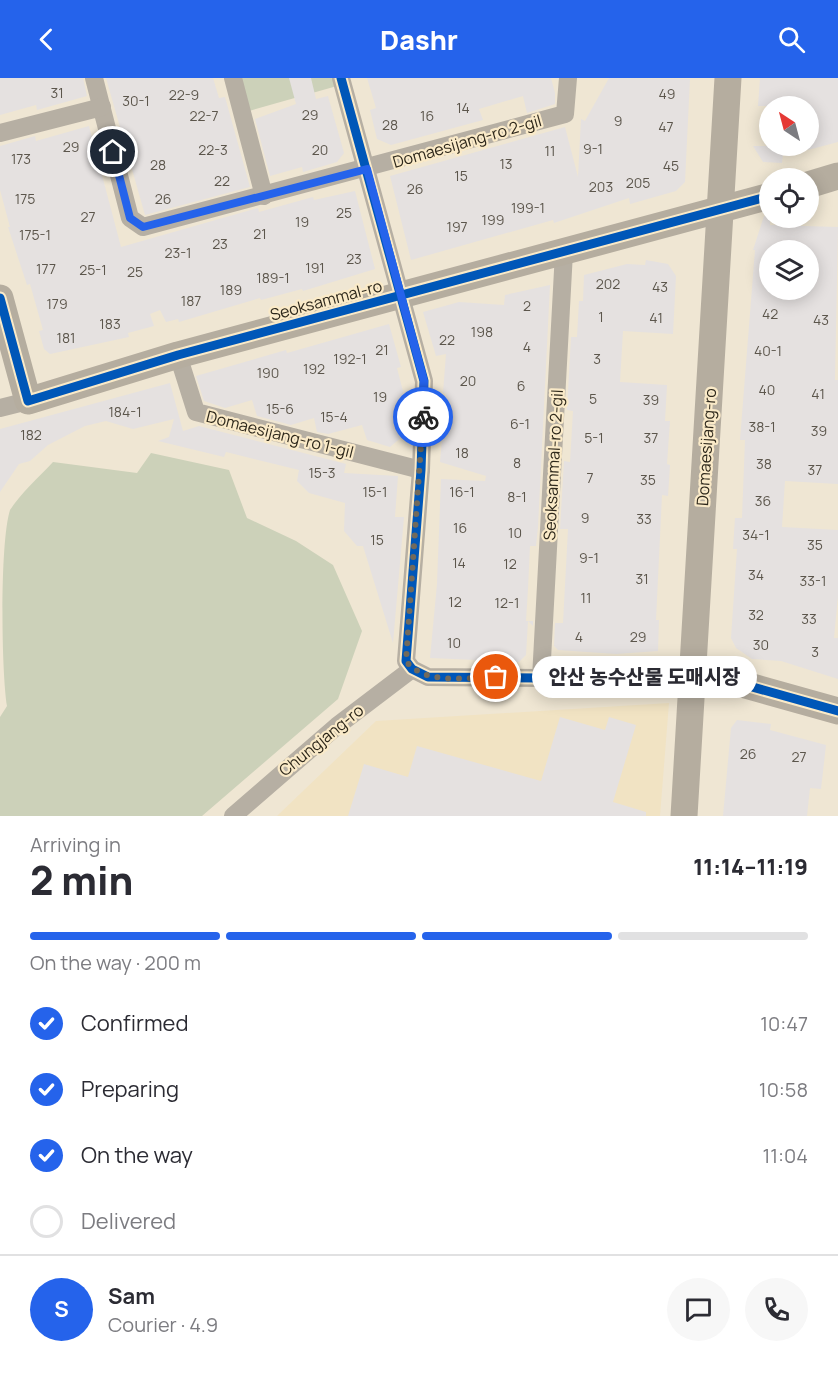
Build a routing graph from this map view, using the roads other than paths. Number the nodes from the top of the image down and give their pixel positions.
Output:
1 (94, 78) edge
2 (233, 78) edge
3 (342, 78) edge
4 (568, 78) edge
5 (728, 78) edge
6 (102, 107) junction
7 (0, 133) edge
8 (367, 169) junction
9 (838, 176) edge
10 (819, 182) edge
11 (264, 196) junction
12 (759, 199) edge
13 (721, 209) junction
14 (564, 252) junction
15 (400, 296) junction
16 (0, 298) edge
17 (178, 356) junction
18 (28, 401) junction
19 (0, 408) edge
20 (421, 470) junction
21 (412, 669) junction
22 (692, 670) junction
23 (541, 678) junction
24 (838, 711) edge
25 (233, 816) edge
26 (684, 816) edge

1 - 6 street, Domaesijang-ro 2-gil
2 - 11 street
3 - 8 street
4 - 8 street, Domaesijang-ro 2-gil
5 - 13 street, Domaesijang-ro
6 - 7 street
6 - 11 street, Domaesijang-ro 2-gil
8 - 11 street, Domaesijang-ro 2-gil
8 - 15 street
9 - 10 street
12 - 13 street, Seoksammal-ro
13 - 14 street, Seoksammal-ro
13 - 22 street, Domaesijang-ro
14 - 15 street, Seoksammal-ro
14 - 23 street, Seoksammal-ro 2-gil
15 - 17 street, Seoksammal-ro
15 - 20 street
16 - 18 street
17 - 18 street, Seoksammal-ro
17 - 20 street, Domaesijang-ro 1-gil
18 - 19 street
20 - 21 street
21 - 23 street
21 - 25 street, Chungjang-ro
22 - 23 street
22 - 24 street
22 - 26 street, Domaesijang-ro

